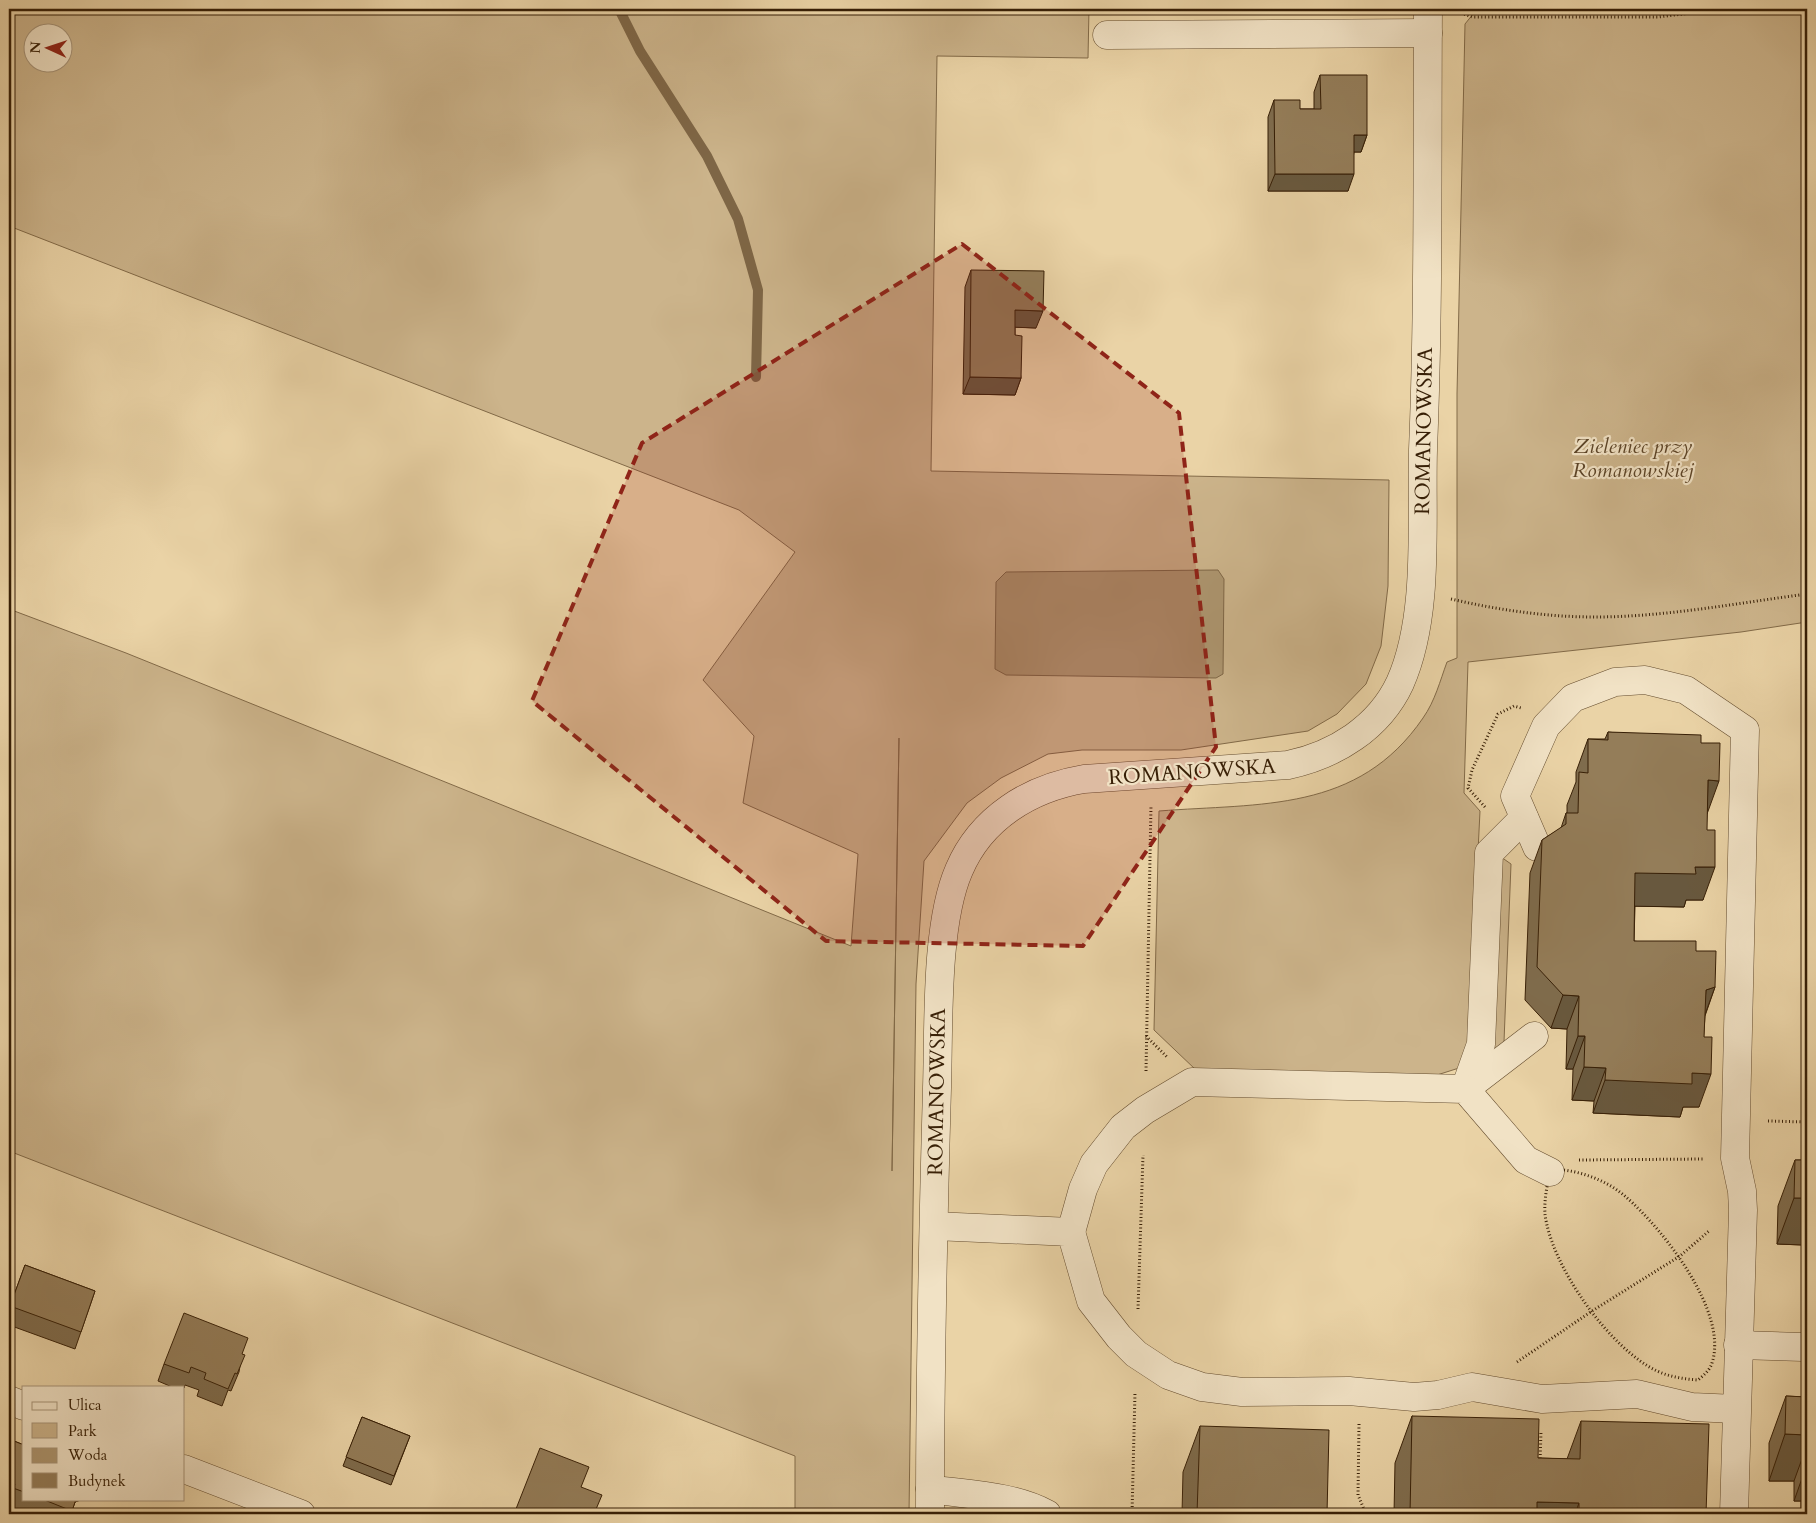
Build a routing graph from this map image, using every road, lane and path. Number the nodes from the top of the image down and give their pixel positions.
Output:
1 (1456, 9) edge
2 (1724, 9) edge
3 (1428, 21) edge
4 (1107, 35) dead end
5 (1807, 594) edge
6 (1446, 598) dead end
7 (1151, 811) dead end
8 (1524, 818) junction
9 (1537, 847) dead end
10 (1534, 1036) dead end
11 (1465, 1090) junction
12 (1145, 1110) junction
13 (1737, 1120) junction
14 (1807, 1122) edge
15 (1736, 1158) junction
16 (1576, 1160) dead end
17 (1550, 1172) junction
18 (1743, 1210) junction
19 (934, 1226) junction
20 (1071, 1232) junction
21 (1680, 1256) junction
22 (1592, 1311) junction
23 (1738, 1346) junction
24 (1803, 1347) dead end
25 (1136, 1354) junction
26 (1486, 1389) junction
27 (1360, 1392) junction
28 (1542, 1399) junction
29 (9, 1400) edge
30 (22, 1405) edge
31 (1736, 1410) junction
32 (1540, 1466) edge
33 (185, 1468) edge
34 (930, 1502) edge
35 (301, 1514) edge
36 (1047, 1514) edge
37 (1132, 1514) edge
38 (1366, 1514) edge
39 (1734, 1514) edge

1 - 2 path
3 - 4 street
3 - 19 street, ROMANOWSKA
5 - 6 path
7 - 12 path
8 - 9 street
8 - 11 street
8 - 13 street
10 - 11 street
11 - 12 street
11 - 17 street
12 - 20 street
12 - 25 path
13 - 14 path
13 - 15 street
15 - 16 path
15 - 18 street
17 - 21 path
17 - 22 path
18 - 21 path
18 - 23 street
19 - 20 street
19 - 34 street, ROMANOWSKA
20 - 25 street
21 - 22 path
21 - 22 path
22 - 26 path
23 - 24 street
23 - 31 street
25 - 27 street
25 - 37 path
26 - 27 street
26 - 28 street
27 - 38 path
28 - 31 street
28 - 32 path
29 - 30 street
31 - 39 street
33 - 35 street
34 - 36 street

